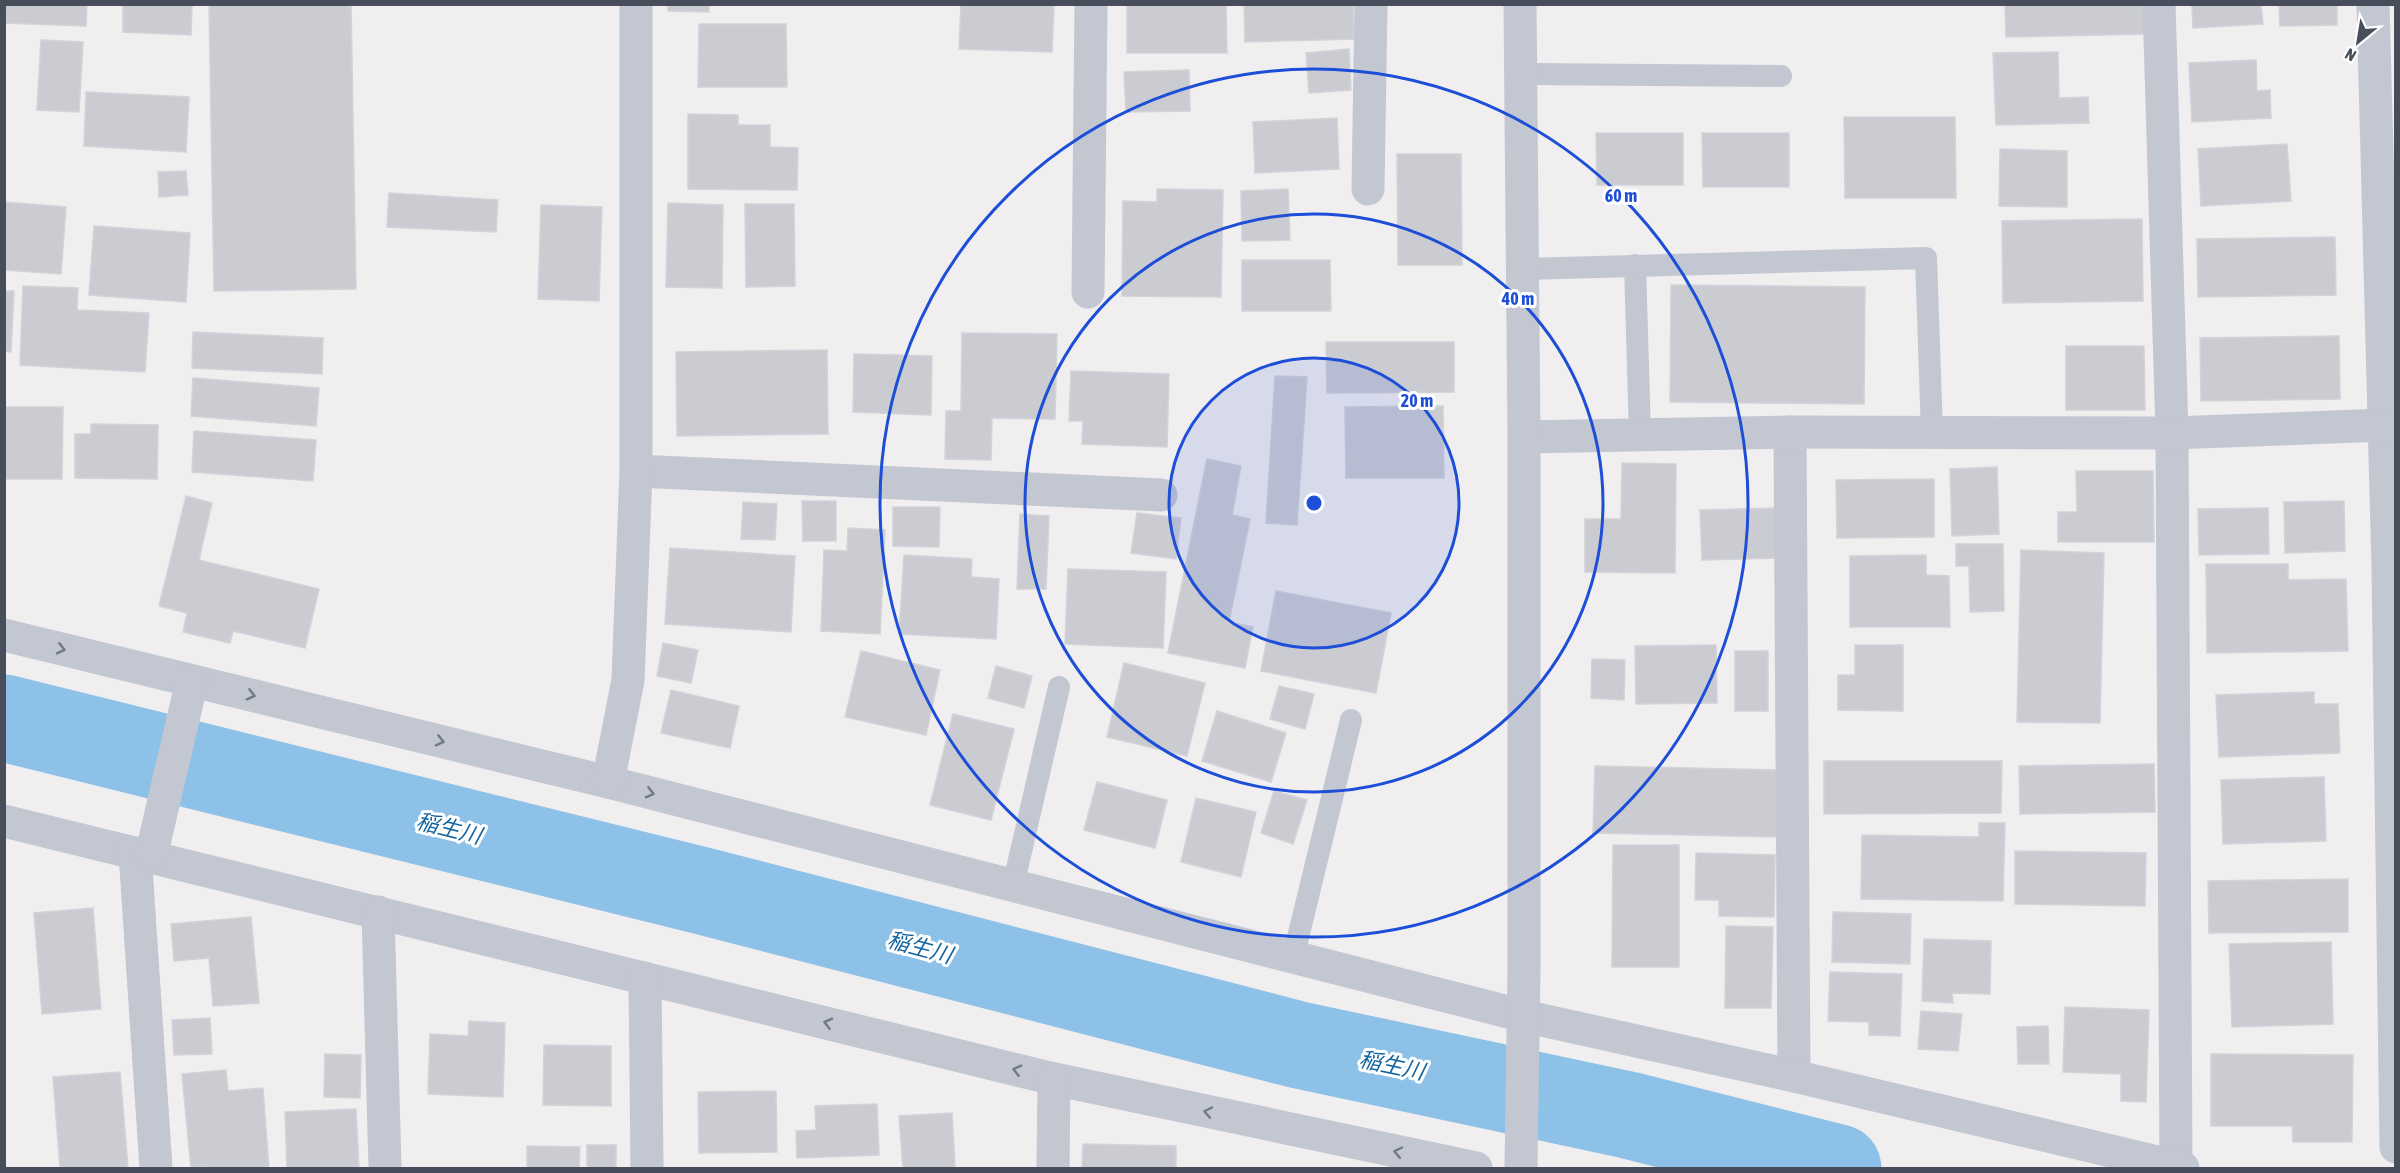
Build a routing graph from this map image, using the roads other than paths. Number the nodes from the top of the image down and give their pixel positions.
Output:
1 (636, 4) edge
2 (1091, 4) edge
3 (1371, 4) edge
4 (1520, 4) edge
5 (2159, 4) edge
6 (2373, 4) edge
7 (1521, 74) junction
8 (1781, 76) dead end
9 (1368, 189) dead end
10 (1635, 266) junction
11 (1522, 269) junction
12 (1088, 292) dead end
13 (2385, 425) junction
14 (1790, 432) junction
15 (2172, 433) junction
16 (1932, 434) junction
17 (1640, 435) junction
18 (1524, 437) junction
19 (636, 471) junction
20 (1161, 495) dead end
21 (2392, 568) edge
22 (4, 635) edge
23 (192, 681) junction
24 (1059, 687) dead end
25 (1351, 720) dead end
26 (608, 782) junction
27 (4, 821) edge
28 (143, 854) junction
29 (1013, 885) junction
30 (378, 912) junction
31 (1293, 958) junction
32 (645, 978) junction
33 (1523, 1032) junction
34 (1794, 1076) junction
35 (1054, 1079) junction
36 (2396, 1147) edge
37 (1521, 1158) edge
38 (156, 1168) edge
39 (386, 1168) edge
40 (647, 1168) edge
41 (1053, 1168) edge
42 (1476, 1168) edge
43 (2180, 1168) edge

1 - 19 street
2 - 12 street
3 - 9 street
4 - 7 street
5 - 15 street
6 - 13 street
7 - 8 lane
7 - 11 street
10 - 11 lane
10 - 16 lane
10 - 17 lane
11 - 18 street
13 - 15 street
13 - 21 street
14 - 16 street
14 - 17 street
14 - 34 street
15 - 16 street
15 - 43 street
17 - 18 street
18 - 33 street
19 - 20 street
19 - 26 street
21 - 36 street
22 -> 23 street
23 -> 26 street
23 - 28 street
24 - 29 lane
25 - 31 lane
26 -> 29 street
27 - 28 street
28 - 30 street
28 - 38 street
29 - 31 street
30 - 32 street
30 - 39 street
31 - 33 street
35 -> 32 street
32 - 40 street
33 - 34 street
33 - 37 street
34 - 43 street
35 - 41 street
42 -> 35 street

